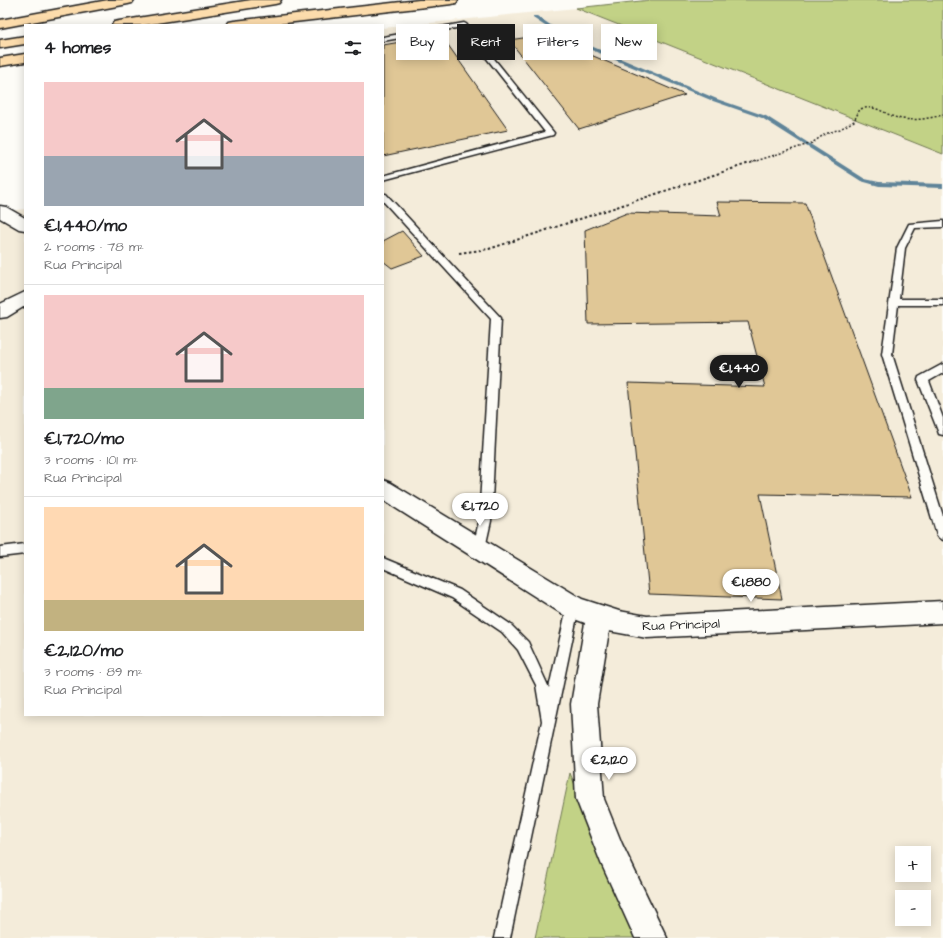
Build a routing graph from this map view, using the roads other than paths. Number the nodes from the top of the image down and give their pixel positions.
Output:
1 (128, 0) edge
2 (275, 0) edge
3 (452, 0) edge
4 (1, 24) edge
5 (125, 24) edge
6 (243, 24) edge
7 (384, 39) edge
8 (24, 40) edge
9 (0, 44) edge
10 (24, 58) edge
11 (0, 62) edge
12 (384, 178) edge
13 (384, 197) edge
14 (0, 211) edge
15 (24, 224) edge
16 (943, 224) edge
17 (24, 299) edge
18 (894, 302) junction
19 (943, 302) edge
20 (0, 312) edge
21 (943, 368) edge
22 (943, 431) edge
23 (384, 490) edge
24 (943, 535) edge
25 (479, 548) junction
26 (24, 549) edge
27 (0, 552) edge
28 (384, 563) edge
29 (573, 607) junction
30 (943, 612) edge
31 (599, 617) junction
32 (548, 724) junction
33 (502, 938) edge
34 (651, 938) edge

1 - 4 highway
2 - 5 highway
3 - 6 highway
7 - 12 lane
8 - 9 highway
10 - 11 highway
13 - 25 lane
14 - 15 street
16 - 18 lane
17 - 20 street
18 - 19 lane
18 - 24 lane
21 - 22 lane
23 - 25 street, Rua Principal
25 - 29 street, Rua Principal
26 - 27 lane
28 - 32 lane
29 - 31 street, Rua Principal
29 - 32 lane
30 - 31 street, Rua Principal
31 - 34 street
32 - 33 lane

